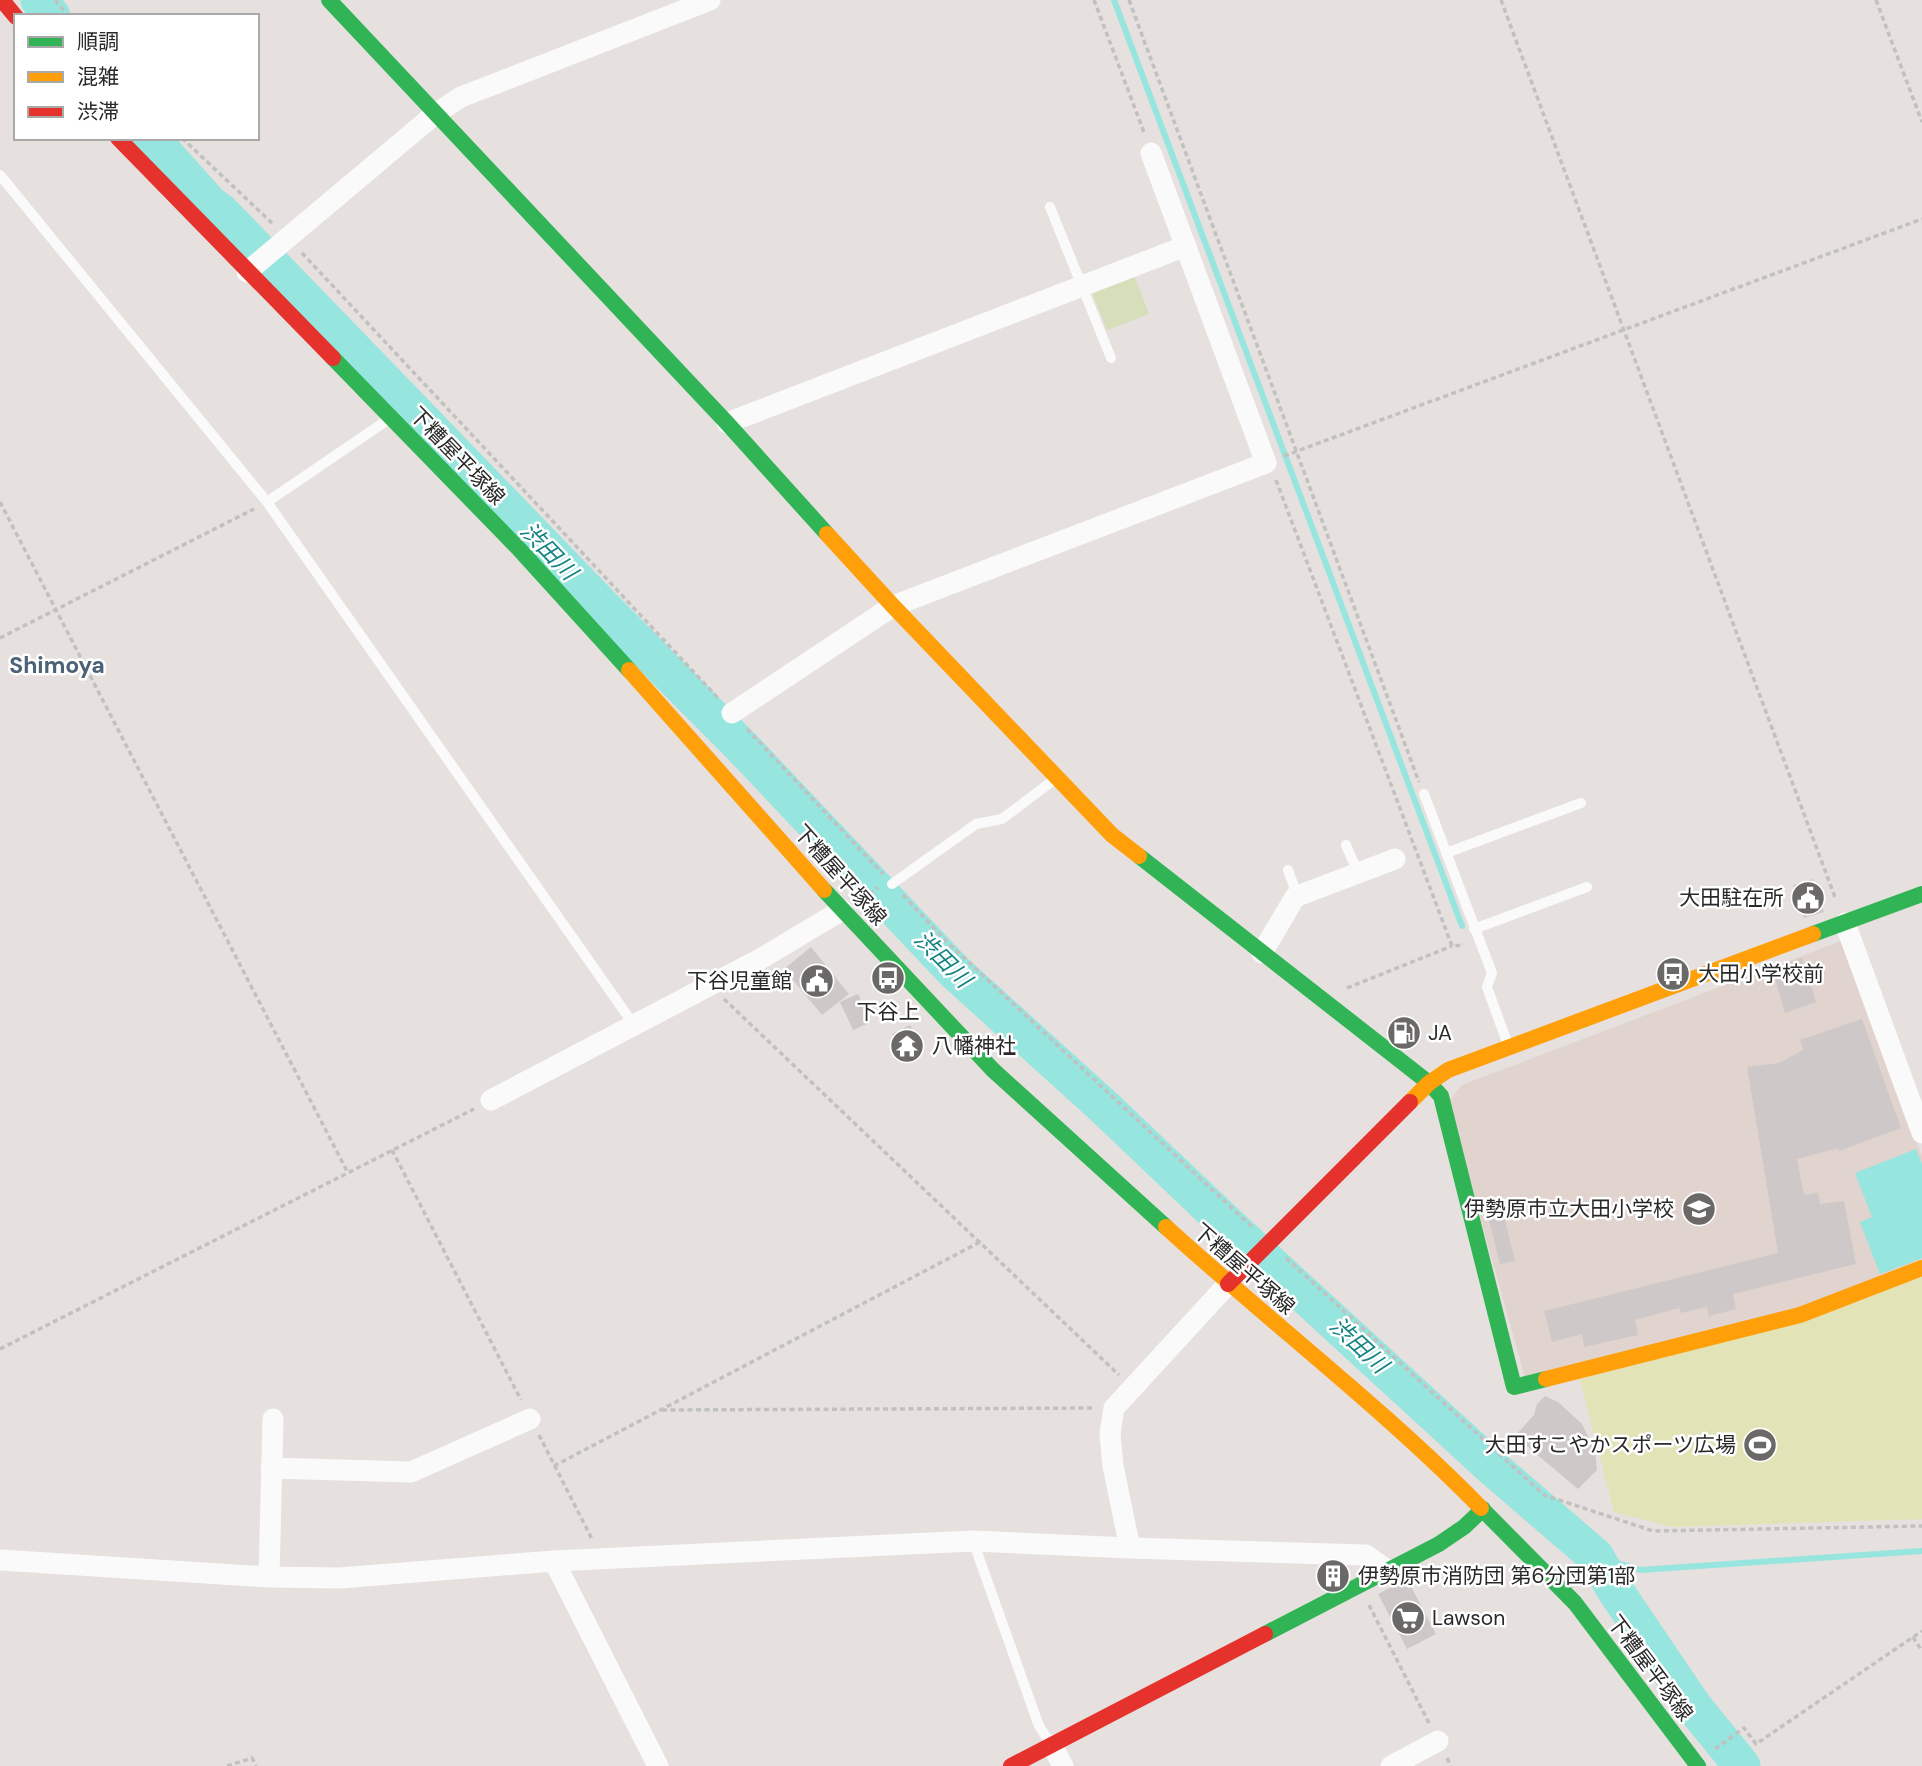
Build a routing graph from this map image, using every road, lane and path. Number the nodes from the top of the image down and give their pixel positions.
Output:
1 (2, 0) edge
2 (55, 0) edge
3 (329, 0) edge
4 (710, 0) edge
5 (1094, 0) edge
6 (1129, 0) edge
7 (1501, 0) edge
8 (1876, 0) edge
9 (67, 14) edge
10 (14, 15) edge
11 (435, 114) junction
12 (1922, 122) edge
13 (120, 140) edge
14 (184, 140) edge
15 (1152, 153) joint
16 (0, 175) edge
17 (1050, 206) dead end
18 (1922, 219) edge
19 (288, 238) junction
20 (1186, 246) junction
21 (247, 272) junction
22 (1081, 287) junction
23 (1624, 328) junction
24 (1111, 358) dead end
25 (391, 418) junction
26 (727, 423) junction
27 (1296, 452) junction
28 (1266, 463) junction
29 (0, 502) edge
30 (267, 502) junction
31 (893, 606) junction
32 (56, 611) junction
33 (0, 638) edge
34 (732, 713) junction
35 (1058, 777) junction
36 (1424, 794) joint
37 (1581, 803) dead end
38 (1346, 845) dead end
39 (1446, 853) junction
40 (1395, 859) dead end
41 (1288, 870) dead end
42 (1357, 873) junction
43 (890, 881) junction
44 (1587, 887) dead end
45 (1922, 894) edge
46 (1297, 895) junction
47 (844, 913) junction
48 (1845, 923) junction
49 (1476, 934) junction
50 (1452, 946) junction
51 (1262, 953) junction
52 (709, 986) junction
53 (1320, 998) junction
54 (635, 1025) junction
55 (1508, 1048) junction
56 (1429, 1083) junction
57 (491, 1100) joint
58 (1922, 1133) edge
59 (392, 1150) junction
60 (348, 1172) junction
61 (979, 1242) junction
62 (1267, 1244) junction
63 (1922, 1268) edge
64 (1228, 1284) junction
65 (0, 1349) edge
66 (1133, 1388) junction
67 (1115, 1408) junction
68 (660, 1410) junction
69 (273, 1419) dead end
70 (530, 1419) junction
71 (554, 1466) junction
72 (271, 1468) junction
73 (1483, 1509) junction
74 (1922, 1526) edge
75 (973, 1541) junction
76 (1130, 1548) junction
77 (603, 1559) junction
78 (0, 1560) edge
79 (554, 1562) junction
80 (1387, 1570) junction
81 (268, 1577) junction
82 (1359, 1585) junction
83 (1922, 1631) edge
84 (1913, 1637) junction
85 (1922, 1651) edge
86 (1438, 1741) junction
87 (1052, 1745) junction
88 (1697, 1765) edge
89 (227, 1766) edge
90 (256, 1766) edge
91 (658, 1766) edge
92 (1011, 1766) edge
93 (1063, 1766) edge
94 (1391, 1766) edge
95 (1451, 1766) edge

1 - 10 street
2 - 9 path
3 - 11 street
4 - 11 street
5 - 15 path
6 - 27 path
7 - 23 path
8 - 12 path
11 - 19 street
11 - 26 street
13 - 21 street, 下糟屋平塚線
14 - 19 path
15 - 20 street
16 - 30 lane
17 - 22 lane
18 - 23 path
19 - 21 street
19 - 34 path
20 - 22 street
20 - 28 street
21 - 25 street, 下糟屋平塚線
22 - 24 lane
22 - 26 street
23 - 27 path
23 - 48 path
25 - 30 lane
25 - 47 street, 下糟屋平塚線
26 - 31 street
27 - 28 path
27 - 36 path
28 - 31 street
28 - 50 path
29 - 32 path
30 - 32 path
30 - 54 lane
31 - 34 street
31 - 35 street
32 - 33 path
32 - 60 path
34 - 43 path
35 - 43 lane
35 - 51 street
36 - 39 lane
37 - 39 lane
38 - 42 lane
39 - 49 lane
40 - 42 street
41 - 46 lane
42 - 46 street
43 - 47 path
43 - 62 path
44 - 49 lane
45 - 48 street
46 - 51 street
47 - 52 street
47 - 64 street, 下糟屋平塚線
48 - 55 street
48 - 58 street
49 - 50 path
49 - 55 lane
50 - 53 path
51 - 53 street
52 - 54 street
52 - 61 path
53 - 56 street
54 - 57 street
55 - 56 street
56 - 62 street
56 - 63 street
57 - 59 path
59 - 60 path
59 - 70 path
60 - 65 path
61 - 66 path
61 - 68 path
62 - 64 street
62 - 74 path
64 - 66 street
64 - 73 street, 下糟屋平塚線
66 - 67 street
67 - 68 path
67 - 76 street
68 - 71 path
69 - 72 street
70 - 71 path
70 - 72 street
71 - 77 path
72 - 81 street
73 - 80 street
73 - 88 street, 下糟屋平塚線
75 - 76 street
75 - 77 street
75 - 87 lane
76 - 80 street
77 - 79 street
78 - 81 street
79 - 81 street
79 - 91 street
80 - 82 street
82 - 86 path
82 - 87 street
83 - 84 path
84 - 85 path
84 - 88 path
86 - 94 street
86 - 95 path
87 - 92 street
87 - 93 street
89 - 90 path

